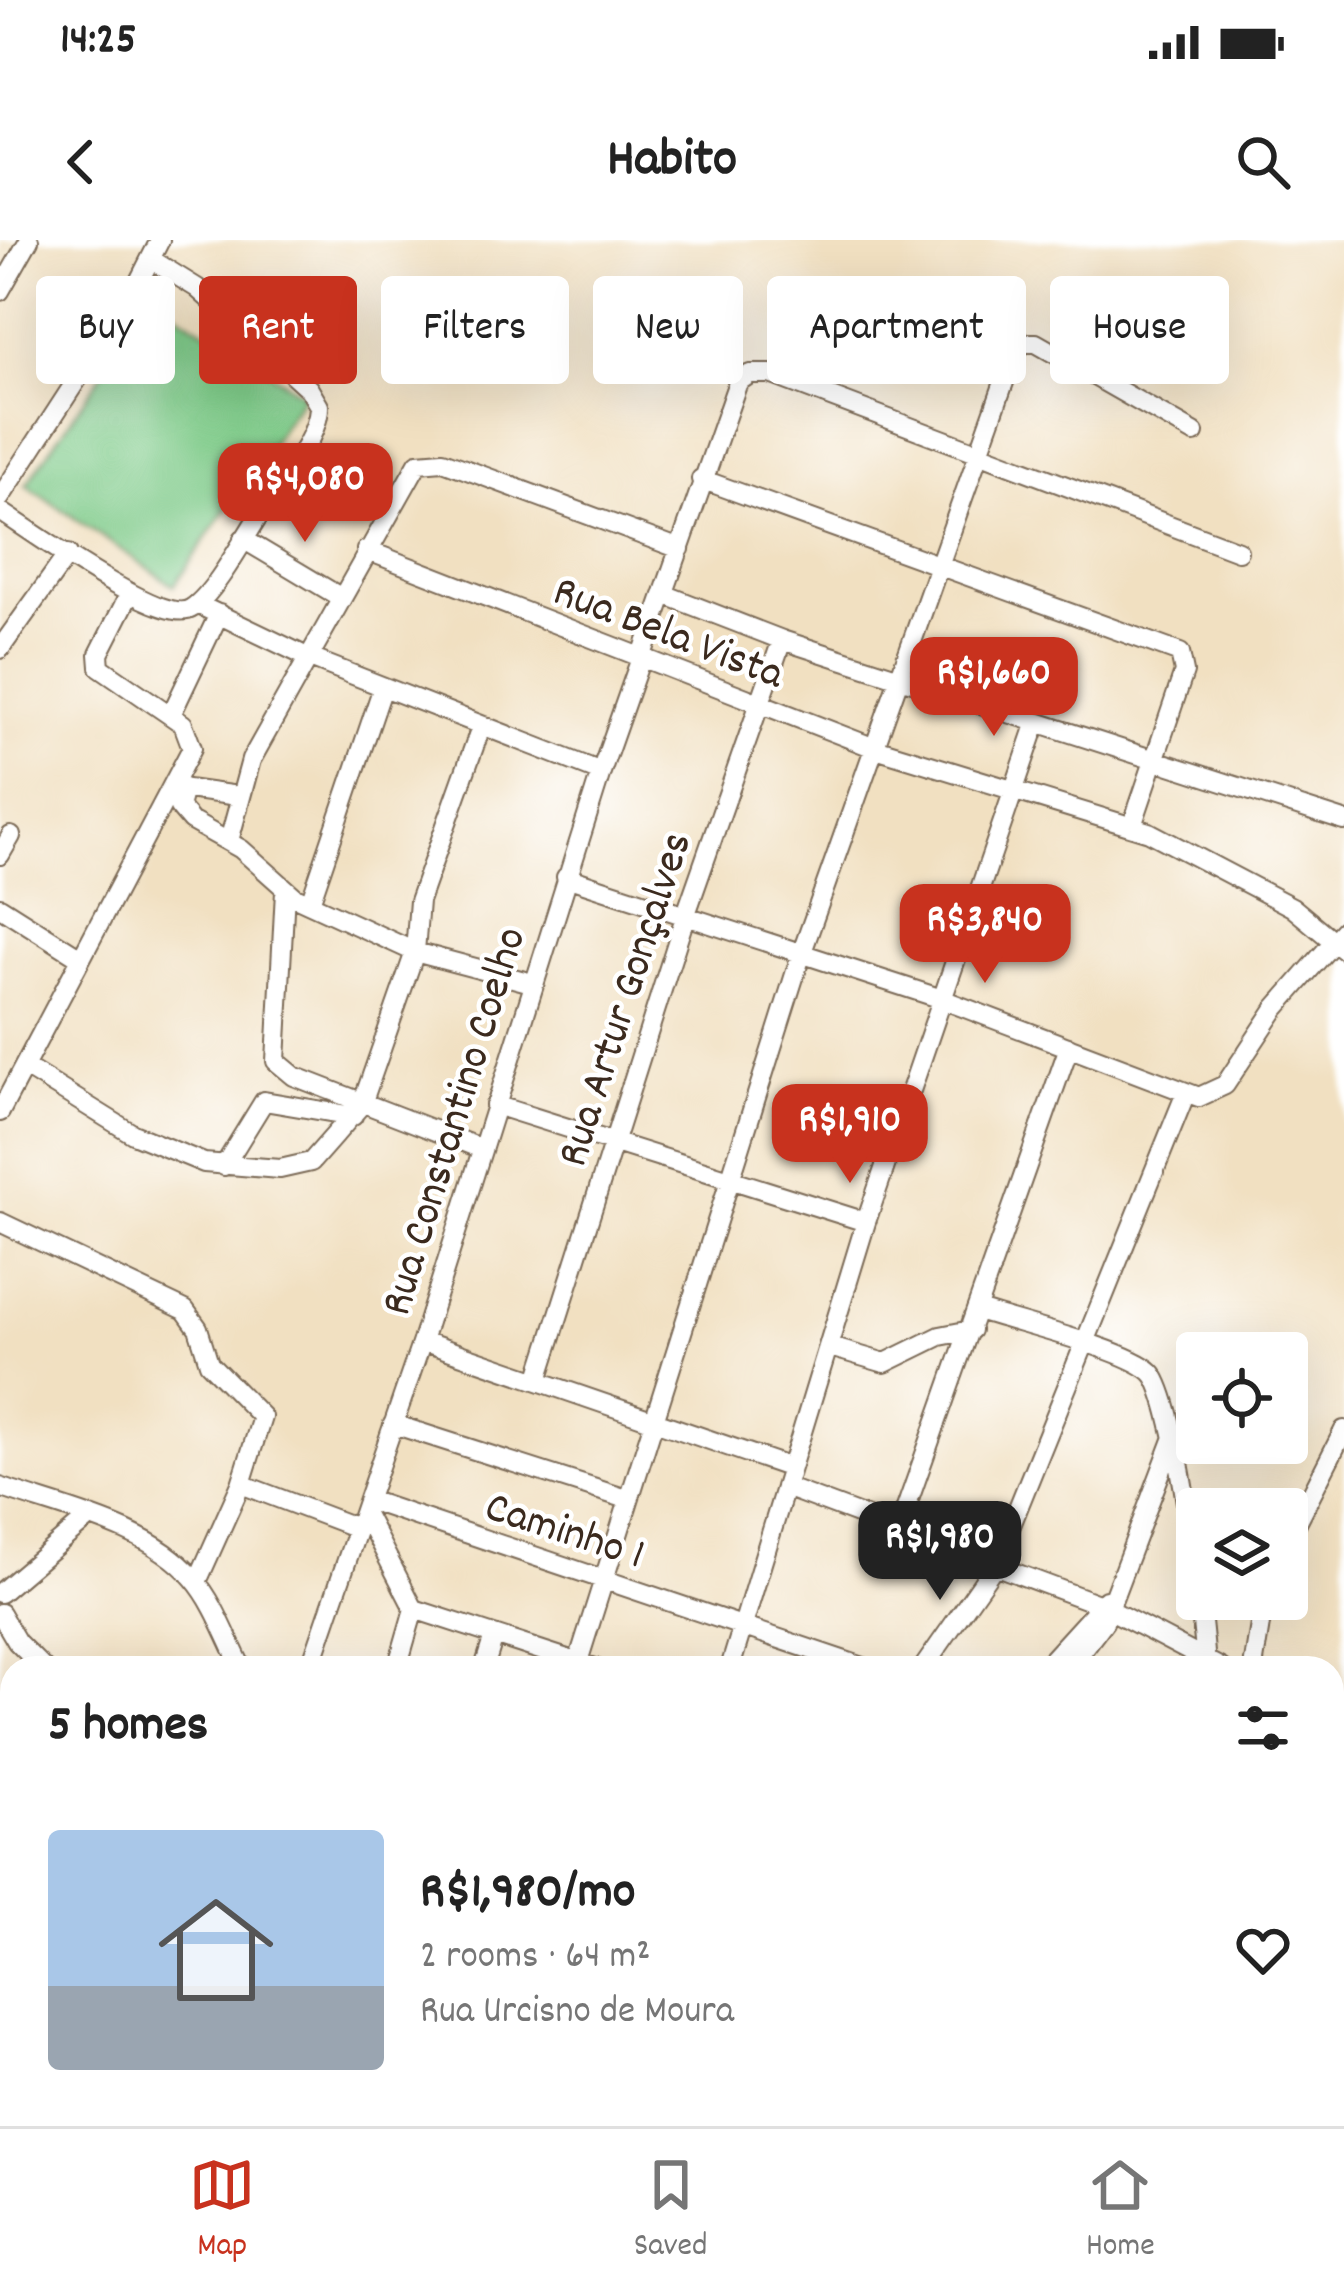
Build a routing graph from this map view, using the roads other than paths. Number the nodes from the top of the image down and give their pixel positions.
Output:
1 (28, 240) edge
2 (160, 240) edge
3 (152, 260) junction
4 (0, 291) edge
5 (1194, 433) dead end
6 (977, 452) junction
7 (701, 479) junction
8 (0, 498) edge
9 (0, 511) edge
10 (243, 539) junction
11 (680, 549) junction
12 (365, 550) junction
13 (1238, 551) dead end
14 (68, 554) junction
15 (935, 568) junction
16 (130, 592) junction
17 (666, 595) junction
18 (340, 597) junction
19 (197, 604) junction
20 (219, 614) junction
21 (782, 640) junction
22 (0, 650) edge
23 (305, 656) junction
24 (643, 661) junction
25 (895, 677) junction
26 (383, 687) junction
27 (758, 706) junction
28 (171, 715) junction
29 (1036, 724) junction
30 (481, 727) junction
31 (872, 747) junction
32 (1151, 763) junction
33 (601, 772) junction
34 (179, 788) junction
35 (1012, 793) junction
36 (238, 796) junction
37 (1344, 821) edge
38 (1132, 826) junction
39 (11, 836) dead end
40 (229, 841) junction
41 (0, 855) edge
42 (566, 877) junction
43 (286, 891) junction
44 (310, 903) junction
45 (0, 908) edge
46 (686, 914) junction
47 (1341, 941) edge
48 (415, 952) junction
49 (802, 952) junction
50 (79, 957) junction
51 (532, 983) junction
52 (939, 998) junction
53 (1069, 1047) junction
54 (25, 1066) junction
55 (1185, 1095) junction
56 (495, 1105) junction
57 (357, 1110) junction
58 (0, 1112) edge
59 (616, 1142) junction
60 (482, 1149) junction
61 (224, 1166) junction
62 (728, 1179) junction
63 (0, 1222) edge
64 (866, 1222) junction
65 (975, 1320) junction
66 (422, 1341) junction
67 (1084, 1345) junction
68 (830, 1347) junction
69 (538, 1380) junction
70 (652, 1421) junction
71 (393, 1424) junction
72 (1344, 1430) edge
73 (1174, 1436) junction
74 (788, 1478) junction
75 (241, 1484) junction
76 (0, 1487) edge
77 (628, 1499) junction
78 (1308, 1501) edge
79 (362, 1513) junction
80 (87, 1519) junction
81 (899, 1528) junction
82 (995, 1565) junction
83 (604, 1580) junction
84 (197, 1582) junction
85 (0, 1593) edge
86 (1108, 1602) junction
87 (414, 1610) junction
88 (0, 1613) edge
89 (1261, 1620) edge
90 (742, 1626) junction
91 (494, 1636) junction
92 (31, 1656) edge
93 (234, 1656) edge
94 (314, 1656) edge
95 (401, 1656) edge
96 (488, 1656) edge
97 (553, 1656) edge
98 (585, 1656) edge
99 (733, 1656) edge
100 (831, 1656) edge
101 (931, 1656) edge
102 (1056, 1656) edge
103 (1076, 1656) edge
104 (1196, 1656) edge
105 (1210, 1656) edge
106 (1255, 1656) edge

1 - 4 street
2 - 3 street
3 - 8 street
3 - 10 street
5 - 6 street
6 - 7 street, Rua Constantino Coelho
6 - 13 street
6 - 15 street
7 - 11 street, Rua Constantino Coelho
7 - 15 street
9 - 14 street
10 - 18 street
10 - 19 street
11 - 12 street
11 - 17 street, Rua Constantino Coelho
12 - 18 street
12 - 24 street, Rua Bela Vista
14 - 16 street
14 - 22 street
15 - 25 street
15 - 32 street
16 - 19 street
16 - 28 street
17 - 21 street, Rua Bela Vista
17 - 24 street, Rua Constantino Coelho
18 - 23 street
19 - 20 street
20 - 23 street
20 - 28 street
21 - 25 street, Rua Bela Vista
21 - 27 street, Rua Artur Gonçalves
23 - 26 street
23 - 36 street
24 - 27 street, Rua Bela Vista
24 - 33 street, Rua Constantino Coelho
25 - 29 street, Rua Bela Vista
25 - 31 street
26 - 30 street
26 - 44 street
27 - 31 street, Rua Bela Vista
27 - 46 street, Rua Artur Gonçalves
28 - 34 street
29 - 32 street, Rua Bela Vista
29 - 35 street
30 - 33 street
30 - 48 street
31 - 35 street, Rua Bela Vista
31 - 49 street
32 - 37 street, Rua Bela Vista
32 - 38 street
33 - 42 street, Rua Constantino Coelho
34 - 36 street
34 - 40 street
34 - 50 street
35 - 38 street, Rua Bela Vista
35 - 52 street
36 - 40 street
38 - 47 street, Rua Bela Vista
39 - 41 street
40 - 43 street
42 - 46 street
42 - 51 street, Rua Constantino Coelho
43 - 44 street
43 - 57 street
44 - 48 street
45 - 50 street
46 - 49 street
46 - 59 street, Rua Artur Gonçalves
47 - 55 street
48 - 51 street
48 - 57 street
49 - 52 street
49 - 62 street
50 - 54 street
51 - 56 street, Rua Constantino Coelho
52 - 53 street
52 - 64 street
53 - 55 street
53 - 65 street
54 - 58 street
54 - 61 street
55 - 67 street
56 - 59 street
56 - 60 street, Rua Constantino Coelho
57 - 60 street
57 - 61 street
57 - 61 street
59 - 62 street
59 - 69 street, Rua Artur Gonçalves
60 - 66 street, Rua Constantino Coelho
62 - 64 street
62 - 70 street
63 - 75 street
64 - 68 street
65 - 67 street
65 - 68 street
65 - 81 street
66 - 69 street
66 - 71 street, Rua Constantino Coelho
67 - 73 street
67 - 82 street
68 - 74 street
69 - 70 street
70 - 74 street
70 - 77 street
71 - 77 street
71 - 79 street, Rua Constantino Coelho
72 - 78 street
73 - 86 street
73 - 105 street
74 - 81 street
74 - 90 street
75 - 79 street, Caminho 1
75 - 84 street
76 - 80 street
77 - 83 street
79 - 83 street, Caminho 1
79 - 87 street
79 - 94 street, Rua Constantino Coelho
80 - 84 street
80 - 85 street
81 - 82 street
82 - 86 street
82 - 101 street
83 - 90 street, Caminho 1
83 - 98 street
84 - 93 street
86 - 102 street
86 - 103 street
86 - 104 street
87 - 91 street
87 - 95 street
88 - 92 street
89 - 106 street
90 - 99 street
90 - 100 street, Caminho 1
91 - 96 street
91 - 97 street

